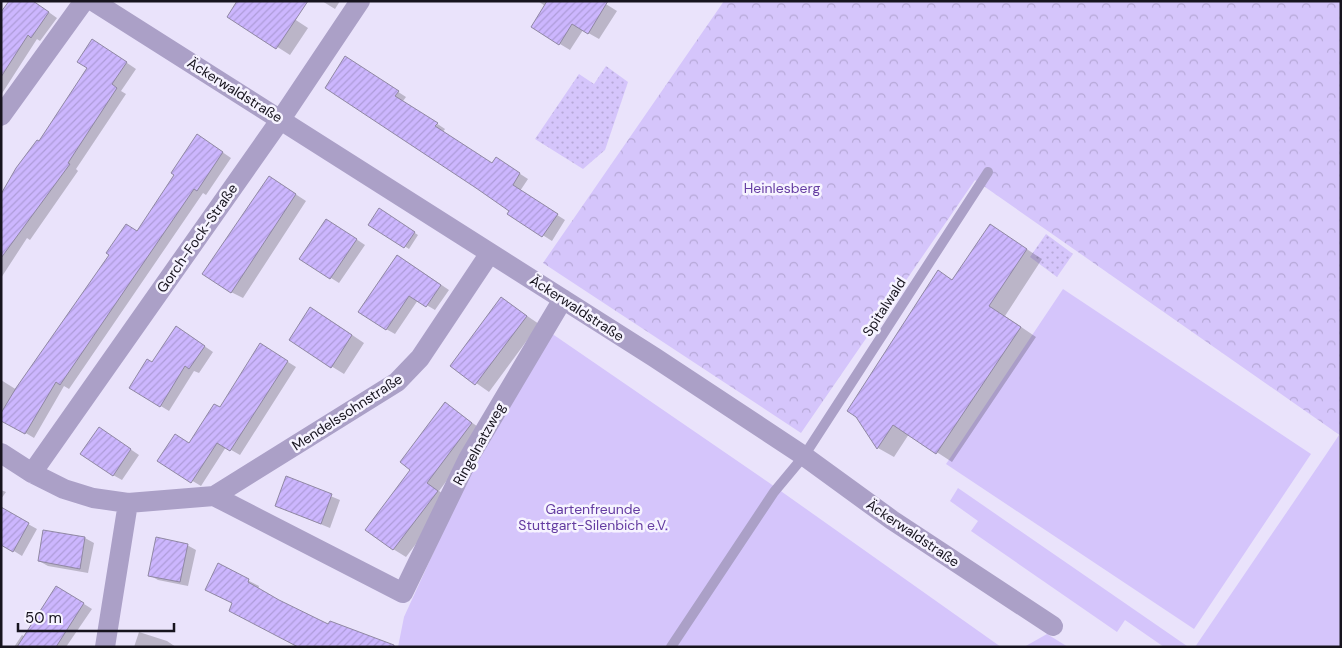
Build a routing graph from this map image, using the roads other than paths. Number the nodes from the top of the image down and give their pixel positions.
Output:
1 (84, 1) edge
2 (93, 1) edge
3 (360, 1) edge
4 (1, 116) edge
5 (281, 119) junction
6 (988, 172) dead end
7 (490, 253) junction
8 (563, 299) junction
9 (1, 453) edge
10 (804, 456) junction
11 (32, 473) junction
12 (214, 496) junction
13 (128, 502) junction
14 (1053, 626) dead end
15 (105, 647) edge
16 (671, 647) edge

1 - 4 street
2 - 5 street, Äckerwaldstraße
3 - 5 street, Gorch-Fock-Straße
5 - 7 street, Äckerwaldstraße
5 - 11 street, Gorch-Fock-Straße
6 - 10 lane, Spitalwald
7 - 8 street, Äckerwaldstraße
7 - 12 street, Mendelssohnstraße
8 - 10 street, Äckerwaldstraße
8 - 12 street, Ringelnatzweg
9 - 11 street, Mendelssohnstraße
10 - 14 street, Äckerwaldstraße
10 - 16 lane, Spitalwald
11 - 13 street, Mendelssohnstraße
12 - 13 street, Mendelssohnstraße
13 - 15 street

